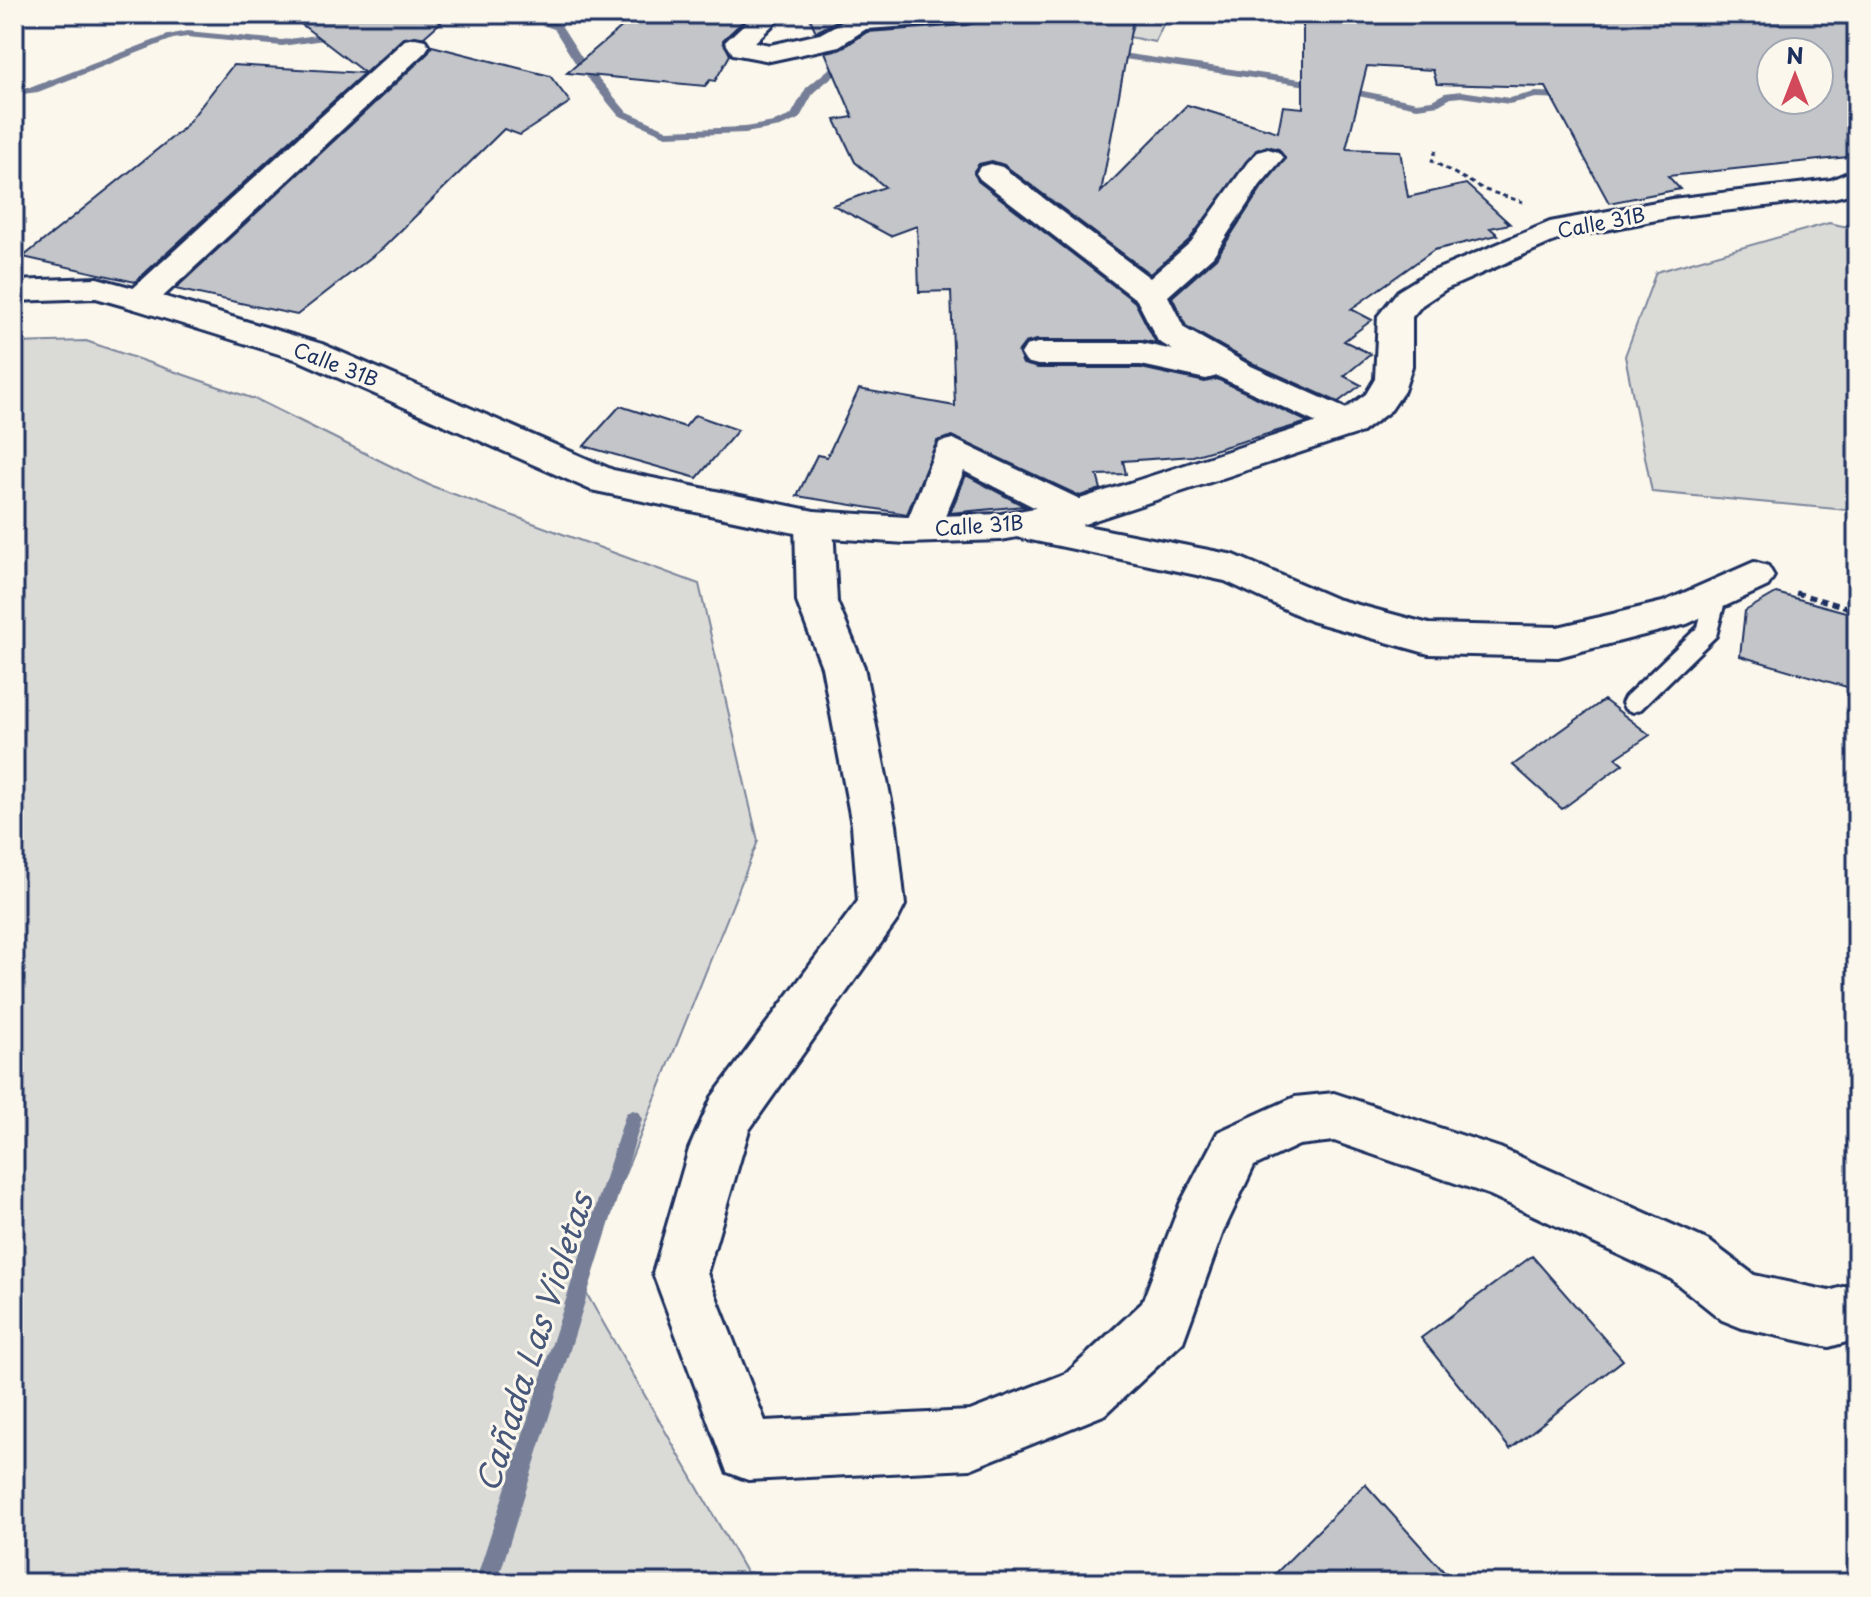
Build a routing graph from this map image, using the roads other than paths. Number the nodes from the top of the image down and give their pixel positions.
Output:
1 (771, 14) edge
2 (967, 14) edge
3 (415, 46) dead end
4 (1268, 158) dead end
5 (991, 173) dead end
6 (1857, 178) edge
7 (14, 291) edge
8 (1151, 295) junction
9 (140, 300) junction
10 (1038, 354) dead end
11 (1239, 374) junction
12 (1349, 424) junction
13 (1077, 513) junction
14 (814, 524) junction
15 (1015, 525) junction
16 (923, 529) junction
17 (1754, 576) road end
18 (1716, 594) junction
19 (1633, 703) dead end
20 (1857, 1311) edge

1 - 2 street
3 - 9 street
4 - 8 street
5 - 8 street
6 - 12 street, Calle 31B
7 - 9 street, Calle 31B
8 - 11 street
9 - 14 street, Calle 31B
10 - 11 street
11 - 12 street
12 - 13 street, Calle 31B
13 - 15 street, Calle 31B
13 - 16 street
14 - 16 street, Calle 31B
14 - 20 street
15 - 16 street, Calle 31B
15 - 18 street
17 - 18 street
18 - 19 lane

